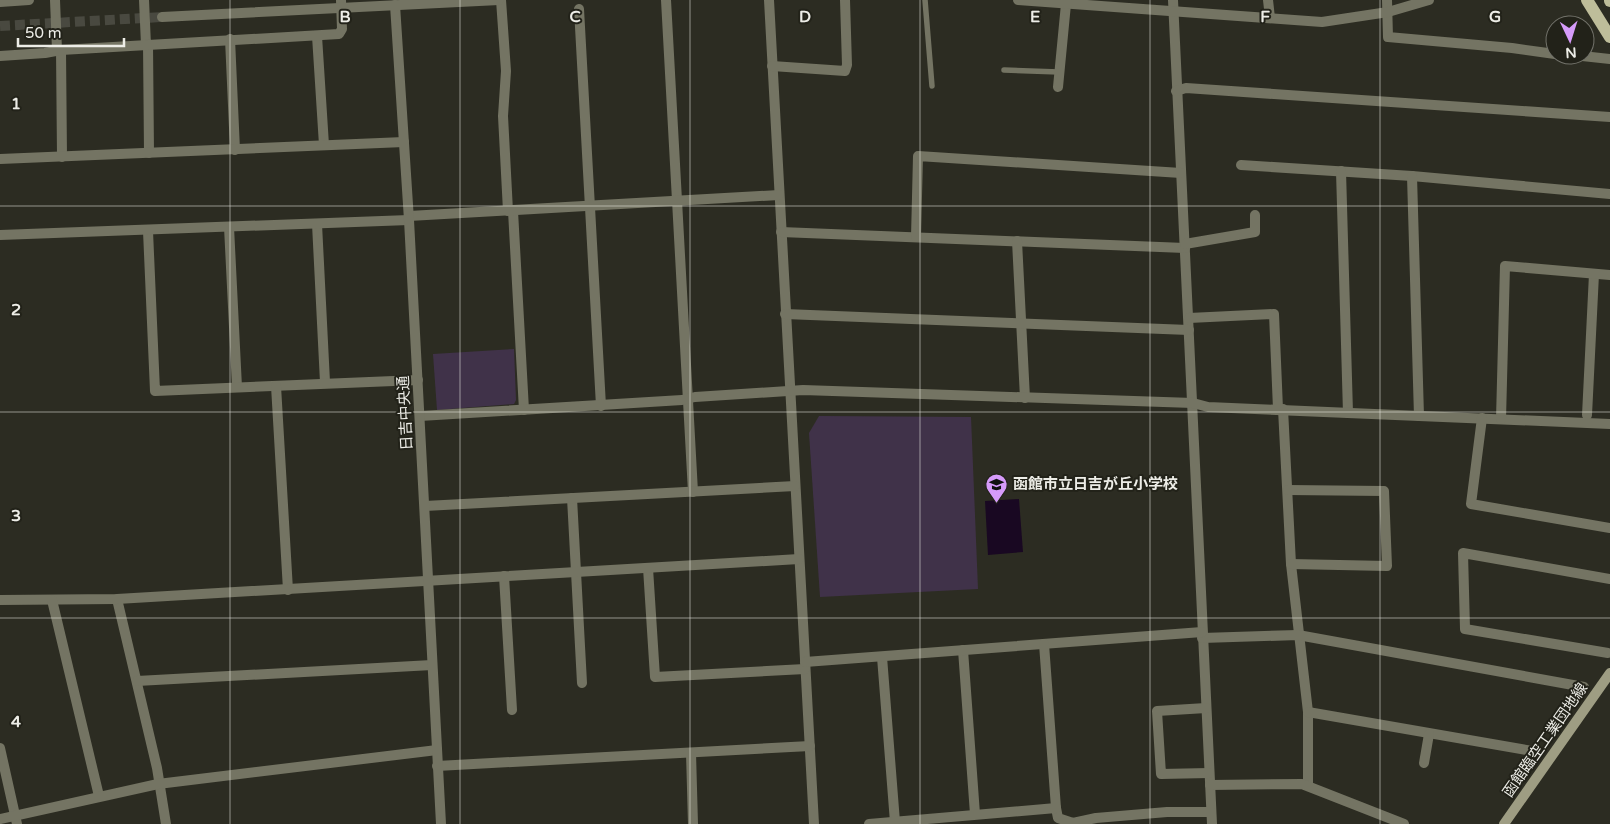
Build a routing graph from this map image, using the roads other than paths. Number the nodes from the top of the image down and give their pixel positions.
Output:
1 (29, 0) edge
2 (55, 0) edge
3 (144, 0) edge
4 (500, 0) edge
5 (666, 0) edge
6 (769, 0) edge
7 (845, 0) edge
8 (925, 0) edge
9 (1018, 0) edge
10 (1173, 0) edge
11 (1268, 0) edge
12 (1387, 0) edge
13 (1429, 0) edge
14 (1586, 0) edge
15 (0, 2) edge
16 (341, 3) edge
17 (395, 3) edge
18 (1066, 4) junction
19 (579, 9) dead end
20 (1173, 12) junction
21 (1388, 12) junction
22 (162, 17) tunnel mouth
23 (1270, 18) junction
24 (317, 36) junction
25 (1610, 37) edge
26 (230, 39) junction
27 (147, 44) junction
28 (59, 50) junction
29 (1545, 53) edge
30 (0, 56) edge
31 (1595, 57) edge
32 (1610, 59) edge
33 (772, 66) junction
34 (1004, 70) dead end
35 (1059, 72) junction
36 (932, 86) dead end
37 (1058, 87) dead end
38 (1176, 90) junction
39 (1610, 117) edge
40 (404, 142) junction
41 (324, 146) junction
42 (235, 150) junction
43 (149, 153) junction
44 (62, 157) junction
45 (0, 159) edge
46 (1241, 165) dead end
47 (1342, 171) junction
48 (1181, 173) junction
49 (1412, 176) junction
50 (1610, 194) edge
51 (779, 196) junction
52 (678, 202) junction
53 (590, 207) junction
54 (510, 211) junction
55 (1255, 215) dead end
56 (409, 218) junction
57 (317, 224) junction
58 (229, 227) junction
59 (148, 231) junction
60 (781, 232) junction
61 (0, 235) edge
62 (916, 237) junction
63 (1017, 241) junction
64 (1185, 246) junction
65 (1594, 274) junction
66 (1610, 275) edge
67 (785, 314) junction
68 (1189, 318) junction
69 (1021, 324) junction
70 (1189, 330) junction
71 (418, 380) junction
72 (325, 382) junction
73 (276, 386) junction
74 (237, 387) junction
75 (790, 392) junction
76 (1025, 398) junction
77 (688, 399) junction
78 (1193, 403) junction
79 (601, 406) junction
80 (1281, 409) junction
81 (524, 410) junction
82 (1348, 413) junction
83 (420, 416) junction
84 (1419, 416) junction
85 (1587, 416) dead end
86 (1482, 418) junction
87 (1501, 419) junction
88 (1610, 424) edge
89 (795, 486) junction
90 (1288, 490) junction
91 (693, 492) junction
92 (572, 498) junction
93 (425, 506) junction
94 (1610, 528) edge
95 (799, 559) junction
96 (1291, 564) junction
97 (648, 568) junction
98 (575, 572) junction
99 (504, 576) junction
100 (1610, 579) edge
101 (428, 581) junction
102 (288, 590) junction
103 (117, 599) junction
104 (0, 600) edge
105 (52, 600) junction
106 (1202, 635) junction
107 (1298, 635) junction
108 (1044, 644) junction
109 (963, 650) junction
110 (1608, 653) dead end
111 (882, 657) junction
112 (432, 665) junction
113 (805, 665) junction
114 (1610, 673) edge
115 (137, 681) junction
116 (582, 682) dead end
117 (1584, 687) dead end
118 (1206, 708) junction
119 (512, 710) dead end
120 (1308, 712) junction
121 (1429, 734) junction
122 (810, 746) junction
123 (0, 748) edge
124 (436, 750) junction
125 (1538, 752) dead end
126 (691, 753) junction
127 (1424, 763) dead end
128 (438, 766) junction
129 (1209, 773) junction
130 (158, 784) junction
131 (1210, 785) junction
132 (1308, 785) junction
133 (99, 796) junction
134 (1056, 808) junction
135 (1006, 812) junction
136 (1211, 812) junction
137 (975, 814) junction
138 (0, 819) edge
139 (16, 820) edge
140 (895, 822) junction
141 (166, 824) edge
142 (441, 824) edge
143 (693, 824) edge
144 (814, 824) edge
145 (869, 824) edge
146 (1007, 824) edge
147 (1212, 824) edge
148 (1404, 824) edge
149 (1504, 824) edge

1 - 15 street
2 - 28 street
3 - 27 street
4 - 17 street
4 - 54 street
5 - 52 street
6 - 33 street
7 - 33 street
8 - 36 lane
9 - 18 street
10 - 20 street
11 - 23 street
12 - 21 street
13 - 21 street
14 - 25 main road
16 - 17 street
16 - 22 street
16 - 24 street
17 - 40 street, 日吉中央通
18 - 20 street
18 - 35 street
19 - 53 street
20 - 23 street
20 - 38 street
21 - 23 street
21 - 29 street
24 - 26 street
24 - 41 street
26 - 27 street
26 - 42 street
27 - 28 street
27 - 43 street
28 - 30 street
28 - 44 street
31 - 32 street
33 - 51 street
34 - 35 lane
35 - 37 street
38 - 39 street
38 - 48 street
40 - 41 street
40 - 56 street, 日吉中央通
41 - 42 street
42 - 43 street
43 - 44 street
44 - 45 street
46 - 47 street
47 - 49 street
47 - 82 street
48 - 62 street
48 - 64 street
49 - 50 street
49 - 84 street
51 - 52 street
51 - 60 street
52 - 53 street
52 - 77 street
53 - 54 street
53 - 79 street
54 - 56 street
54 - 81 street
55 - 64 street
56 - 57 street
56 - 71 street, 日吉中央通
57 - 58 street
57 - 72 street
58 - 59 street
58 - 74 street
59 - 61 street
59 - 74 street
60 - 62 street
60 - 67 street
62 - 63 street
63 - 64 street
63 - 69 street
64 - 68 street
65 - 66 street
65 - 85 street
65 - 87 street
67 - 69 street
67 - 75 street
68 - 70 street
68 - 80 street
69 - 70 street
69 - 76 street
70 - 78 street
71 - 72 street
71 - 83 street, 日吉中央通
72 - 73 street
73 - 74 street
73 - 102 street
75 - 76 street
75 - 77 street
75 - 89 street
76 - 78 street
77 - 79 street
77 - 91 street
78 - 80 street
78 - 106 street
79 - 81 street
80 - 82 street
80 - 90 street
81 - 83 street
82 - 84 street
83 - 93 street, 日吉中央通
84 - 86 street
86 - 87 street
86 - 94 street
87 - 88 street
89 - 91 street
89 - 95 street
90 - 96 street
90 - 96 street
91 - 92 street
92 - 93 street
92 - 98 street
93 - 101 street, 日吉中央通
95 - 97 street
95 - 113 street
96 - 107 street
97 - 98 street
97 - 113 street
98 - 99 street
98 - 116 street
99 - 101 street
99 - 119 street
100 - 110 street
101 - 102 street
101 - 112 street, 日吉中央通
102 - 103 street
103 - 105 street
103 - 115 street
104 - 105 street
105 - 133 street
106 - 107 street
106 - 108 street
106 - 118 street
107 - 117 street
107 - 120 street
108 - 109 street
108 - 134 street
109 - 111 street
109 - 137 street
111 - 113 street
111 - 140 street
112 - 115 street
112 - 124 street, 日吉中央通
113 - 122 street
114 - 149 main road, 函館臨空工業団地線
115 - 130 street
118 - 129 street
118 - 129 street
120 - 121 street
120 - 132 street
121 - 125 street
121 - 127 street
122 - 126 street
122 - 144 street
123 - 139 street
124 - 128 street, 日吉中央通
124 - 130 street
126 - 128 street
126 - 143 street
128 - 142 street, 日吉中央通
129 - 131 street
130 - 133 street
130 - 141 street
131 - 132 street
131 - 136 street
132 - 148 street
133 - 139 street
134 - 135 street
134 - 136 street
135 - 137 street
135 - 146 street
136 - 147 street
137 - 140 street
138 - 139 street
140 - 145 street

